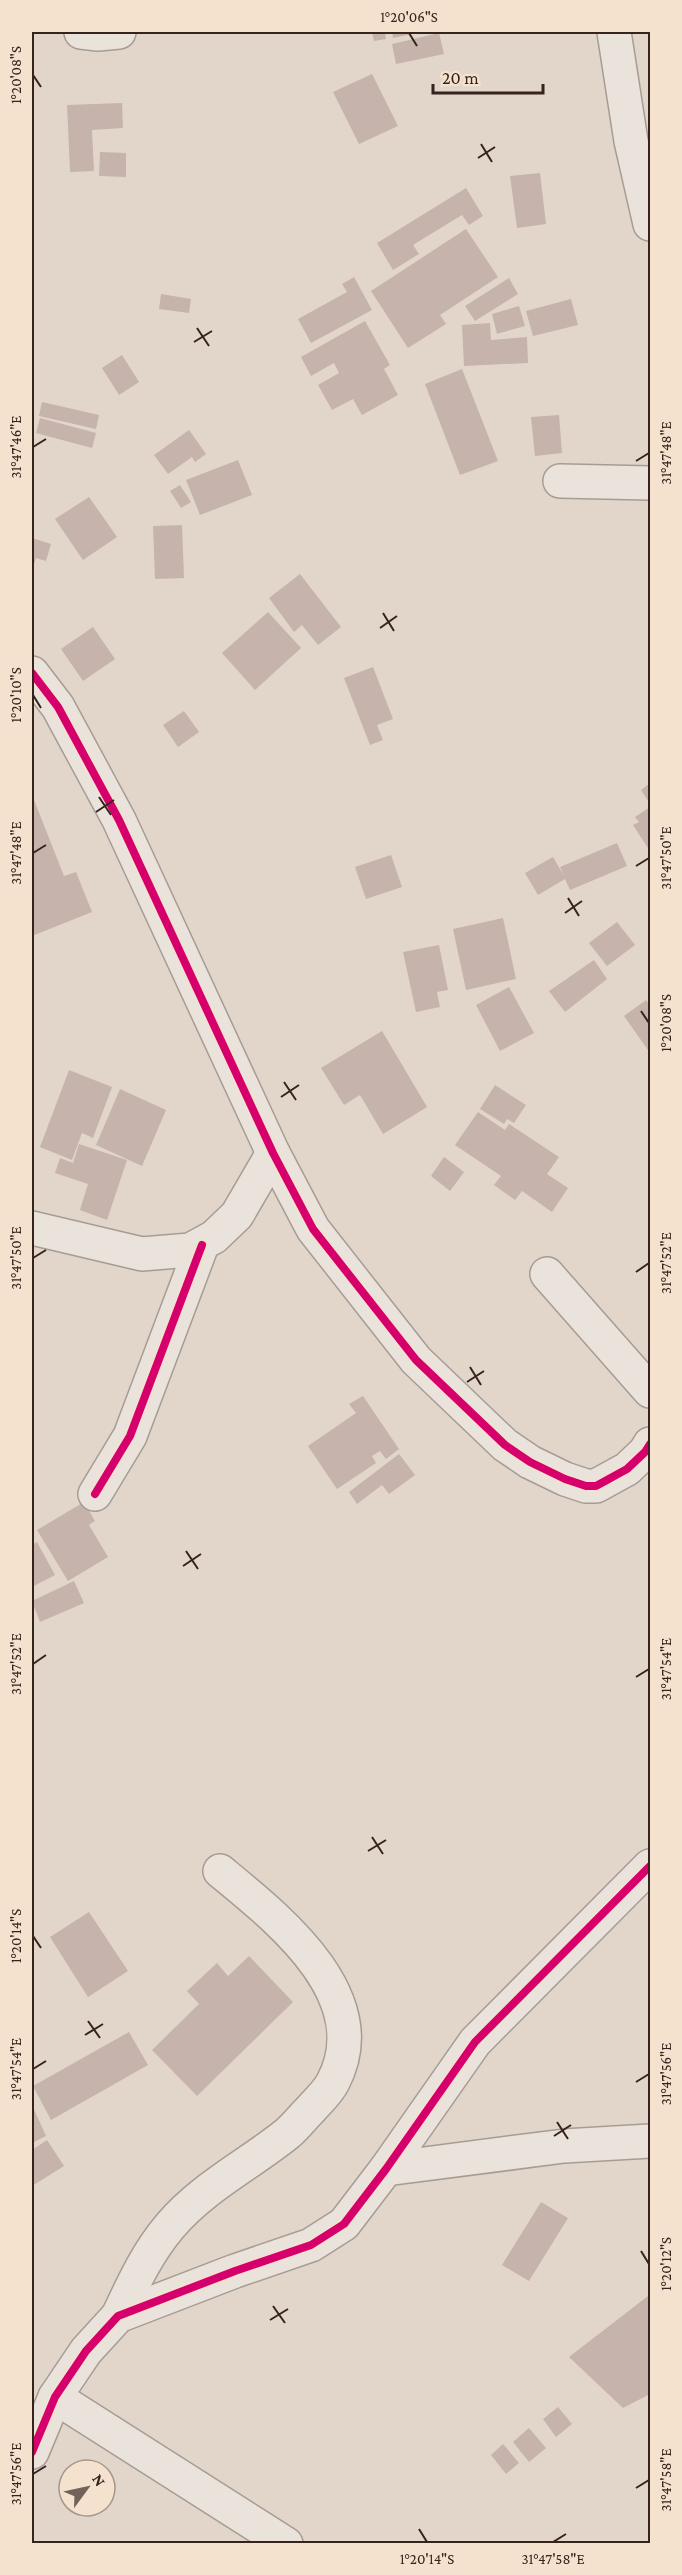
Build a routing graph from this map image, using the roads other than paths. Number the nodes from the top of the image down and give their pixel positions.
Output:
1 (81, 32) edge
2 (119, 32) edge
3 (614, 32) edge
4 (651, 224) edge
5 (560, 481) dead end
6 (651, 483) edge
7 (32, 673) edge
8 (273, 1153) junction
9 (32, 1228) edge
10 (202, 1245) junction
11 (547, 1274) dead end
12 (651, 1392) edge
13 (651, 1444) edge
14 (95, 1494) dead end
15 (651, 1866) edge
16 (220, 1870) dead end
17 (651, 2141) edge
18 (386, 2169) junction
19 (118, 2316) junction
20 (55, 2397) junction
21 (32, 2452) edge
22 (286, 2544) edge

1 - 2 street
3 - 4 street
5 - 6 street
7 - 8 street
8 - 10 street
8 - 13 street
9 - 10 street
10 - 14 street
11 - 12 street
15 - 18 street
16 - 19 street
17 - 18 street
18 - 19 street
19 - 20 street
20 - 21 street
20 - 22 street

